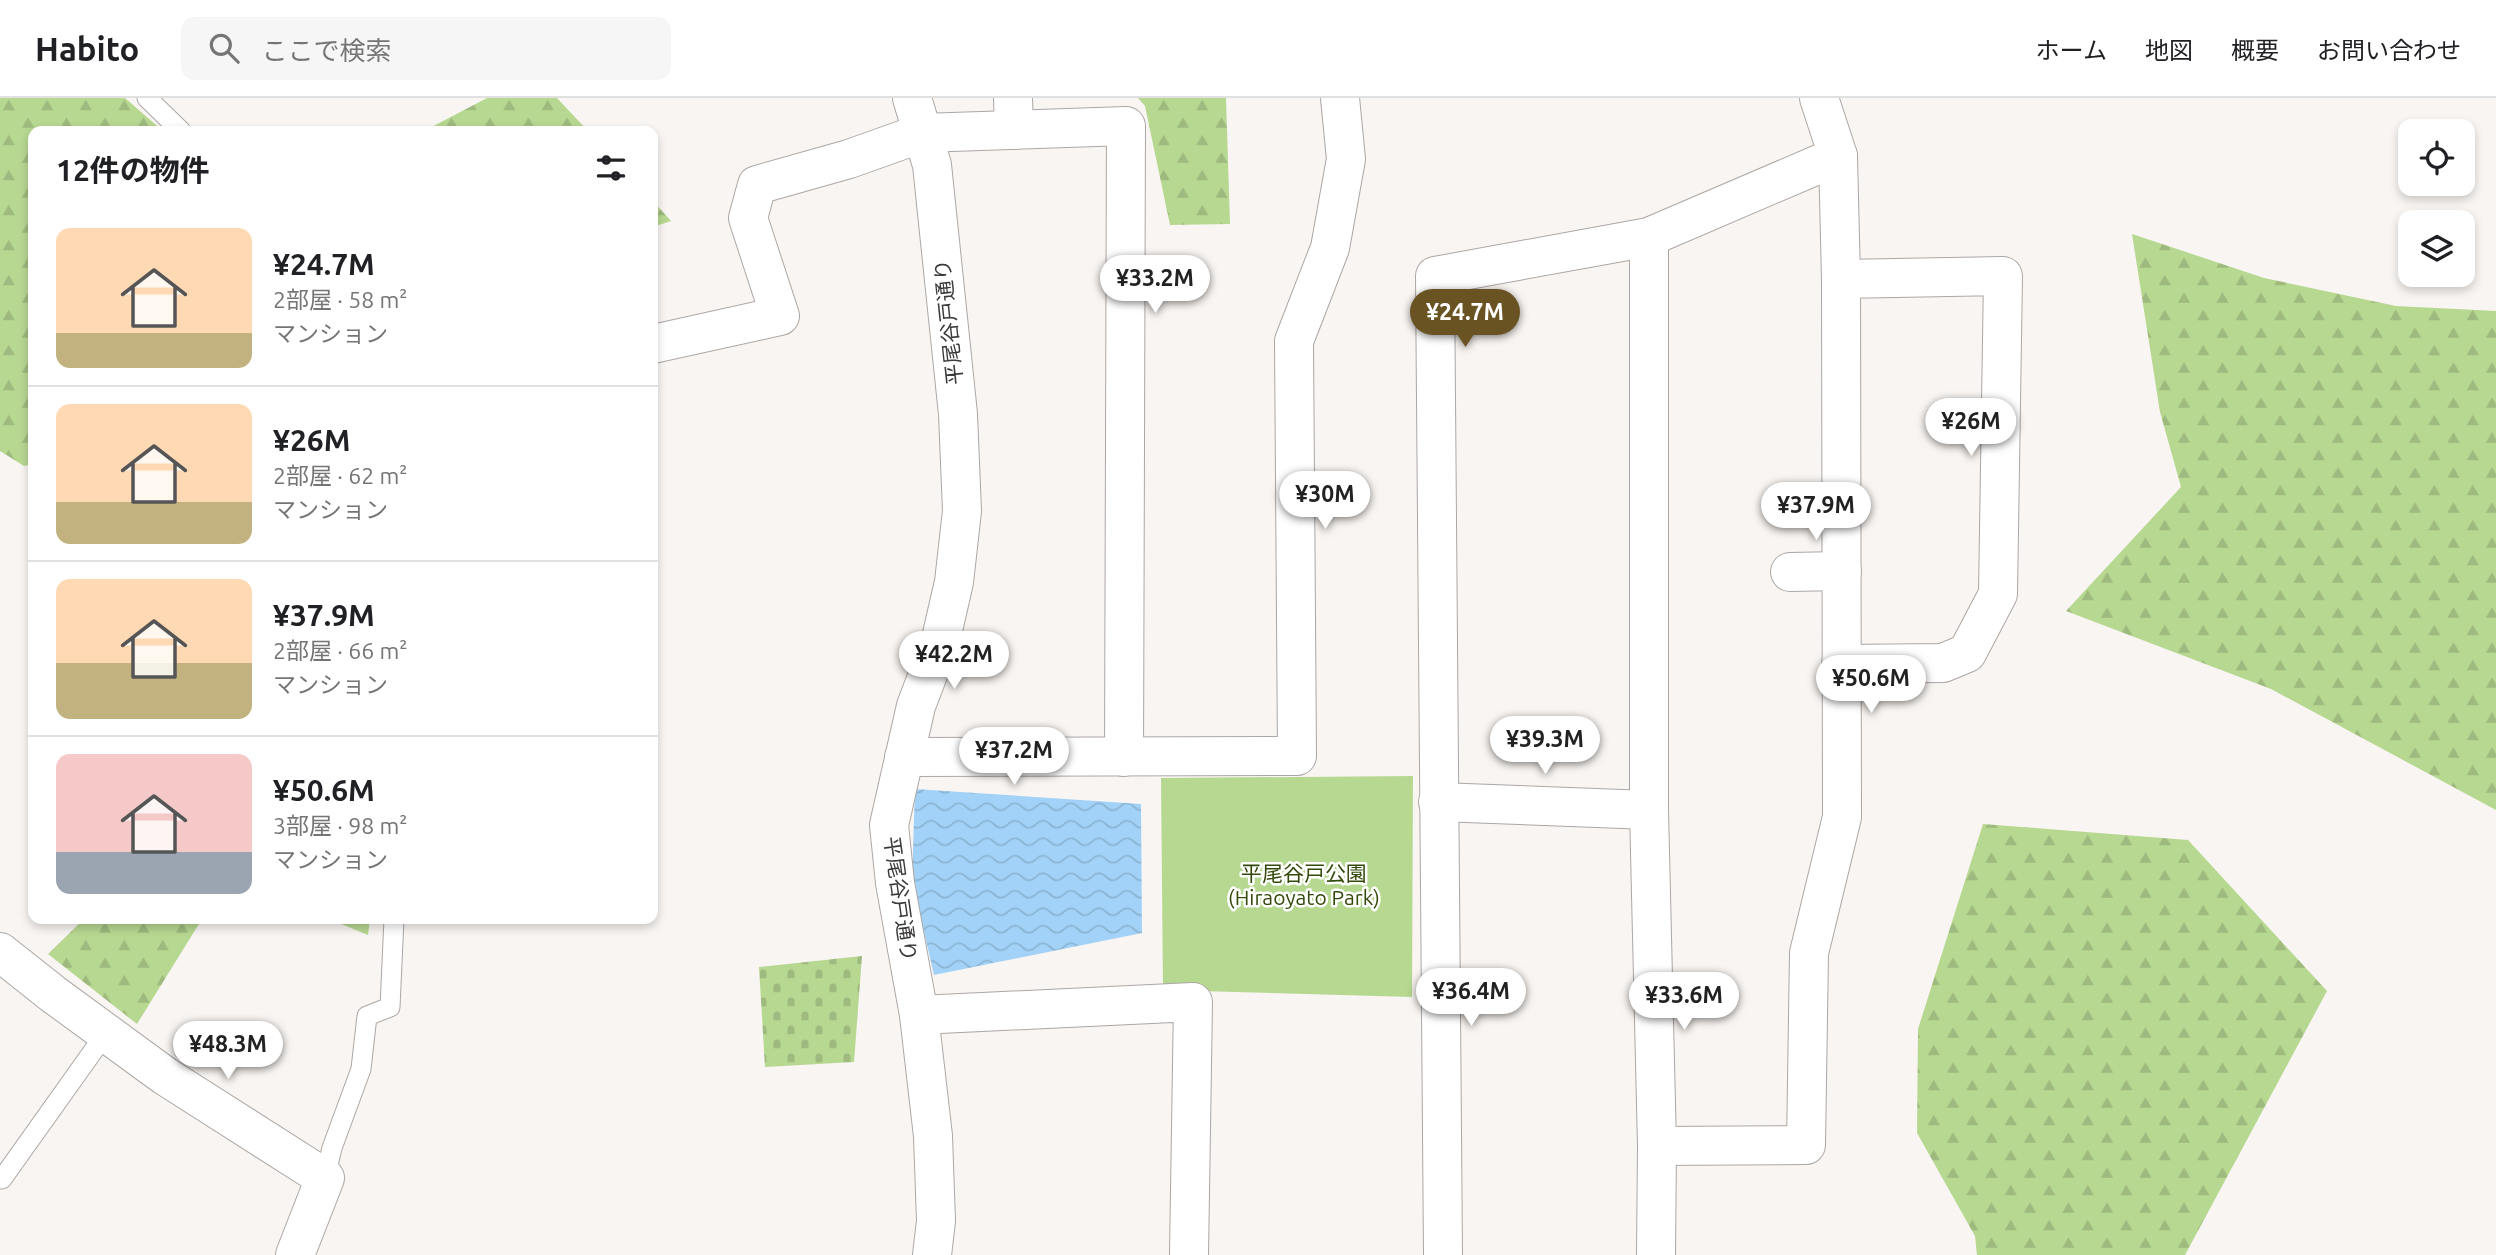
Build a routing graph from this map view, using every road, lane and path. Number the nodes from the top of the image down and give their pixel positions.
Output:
1 (147, 98) edge
2 (1340, 98) edge
3 (1819, 98) edge
4 (917, 113) edge
5 (1013, 114) edge
6 (176, 126) edge
7 (1838, 156) junction
8 (1649, 237) junction
9 (1842, 279) junction
10 (658, 343) edge
11 (1842, 571) junction
12 (1790, 572) dead end
13 (1841, 664) junction
14 (904, 757) junction
15 (1124, 757) junction
16 (1438, 802) junction
17 (1649, 810) junction
18 (394, 924) edge
19 (0, 952) edge
20 (919, 1015) junction
21 (106, 1032) junction
22 (1657, 1146) junction
23 (325, 1178) junction
24 (2, 1179) edge
25 (295, 1255) edge
26 (932, 1255) edge
27 (1189, 1255) edge
28 (1443, 1255) edge
29 (1656, 1255) edge

1 - 6 lane
2 - 15 street
3 - 7 street
4 - 5 street
4 - 10 street
4 - 14 street, 平尾谷戸通り
5 - 15 street
7 - 8 street
7 - 9 street
8 - 16 street
8 - 17 street
9 - 11 street
9 - 13 street
11 - 12 street
11 - 13 street
13 - 22 street
14 - 15 street
14 - 20 street, 平尾谷戸通り
16 - 17 street
16 - 28 street
17 - 22 street
18 - 23 lane
19 - 21 street
20 - 26 street, 平尾谷戸通り
20 - 27 street
21 - 23 street
21 - 24 lane
22 - 29 street
23 - 25 street

